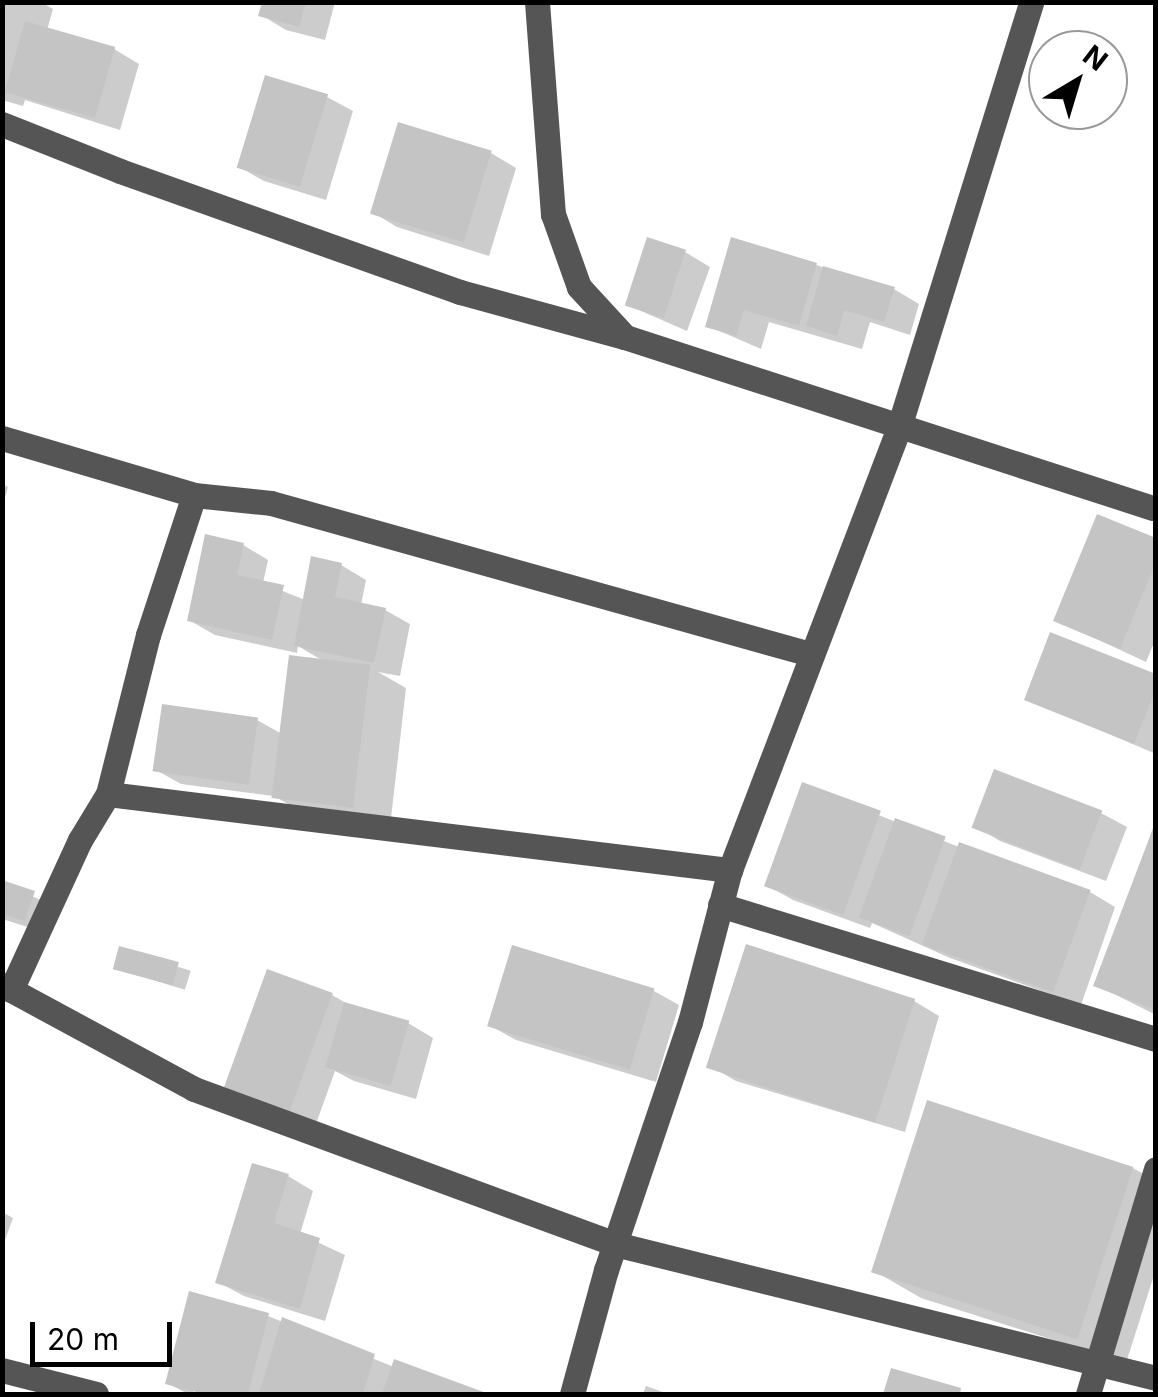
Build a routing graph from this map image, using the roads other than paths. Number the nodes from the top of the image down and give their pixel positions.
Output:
1 (537, 2) edge
2 (1031, 2) edge
3 (2, 124) edge
4 (626, 338) junction
5 (899, 427) junction
6 (2, 438) edge
7 (194, 495) junction
8 (1153, 508) edge
9 (810, 654) junction
10 (108, 794) junction
11 (730, 870) junction
12 (720, 905) junction
13 (6, 987) edge
14 (1156, 1039) edge
15 (1156, 1168) edge
16 (615, 1244) junction
17 (1096, 1364) junction
18 (2, 1370) edge
19 (1156, 1378) edge
20 (96, 1394) edge
21 (572, 1394) edge
22 (1088, 1394) edge

1 - 4 street
2 - 5 street
3 - 4 street
4 - 5 street
5 - 8 street
5 - 9 street
6 - 7 street
7 - 9 street
7 - 10 street
9 - 11 street
10 - 11 street
10 - 13 street
11 - 12 street
12 - 14 street
12 - 16 street
13 - 16 street
15 - 17 street
16 - 17 street
16 - 21 street
17 - 19 street
17 - 22 street
18 - 20 street

